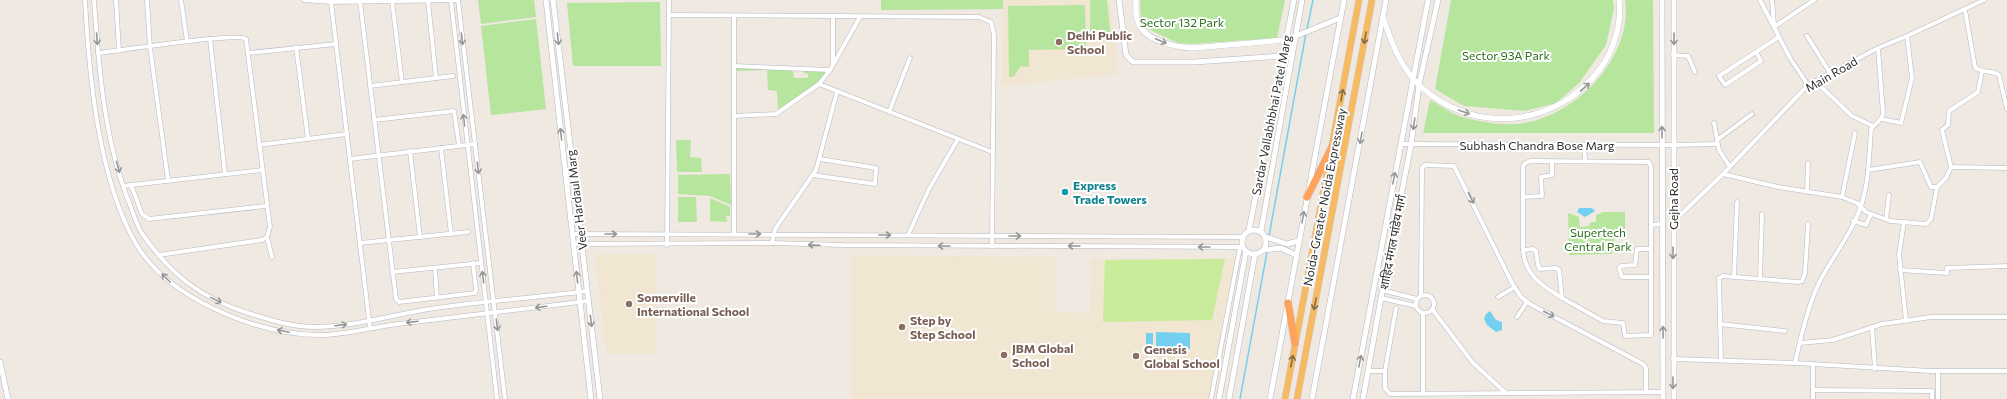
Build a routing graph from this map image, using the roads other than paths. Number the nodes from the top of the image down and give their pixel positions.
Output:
1 (85, 0) edge
2 (94, 0) edge
3 (116, 0) edge
4 (147, 0) edge
5 (181, 0) edge
6 (304, 0) edge
7 (451, 0) edge
8 (458, 0) edge
9 (546, 0) edge
10 (553, 0) edge
11 (668, 0) edge
12 (1119, 0) edge
13 (1136, 0) edge
14 (1294, 0) edge
15 (1302, 0) edge
16 (1344, 0) edge
17 (1359, 0) edge
18 (1372, 0) edge
19 (1386, 0) edge
20 (1428, 0) edge
21 (1438, 0) edge
22 (1619, 0) edge
23 (1662, 0) edge
24 (1674, 0) edge
25 (1760, 0) edge
26 (1772, 0) edge
27 (1814, 0) edge
28 (1984, 0) edge
29 (342, 1) edge
30 (360, 1) junction
31 (392, 1) junction
32 (428, 1) edge
33 (331, 2) junction
34 (1976, 2) edge
35 (1965, 10) junction
36 (669, 15) junction
37 (734, 16) junction
38 (834, 17) junction
39 (860, 17) junction
40 (1383, 17) junction
41 (1340, 18) junction
42 (1774, 27) junction
43 (1296, 36) junction
44 (1779, 36) junction
45 (1807, 36) dead end
46 (1907, 36) junction
47 (210, 39) junction
48 (1286, 40) junction
49 (187, 41) junction
50 (336, 44) junction
51 (296, 47) junction
52 (150, 48) junction
53 (1878, 48) junction
54 (119, 51) junction
55 (1756, 52) junction
56 (98, 53) junction
57 (248, 53) junction
58 (1673, 55) junction
59 (1283, 56) junction
60 (910, 58) dead end
61 (834, 64) junction
62 (735, 66) junction
63 (830, 70) junction
64 (1982, 71) junction
65 (1695, 72) dead end
66 (1830, 73) junction
67 (453, 76) dead end
68 (1412, 77) junction
69 (436, 78) junction
70 (1815, 81) junction
71 (402, 82) junction
72 (819, 84) junction
73 (1419, 85) junction
74 (1808, 85) junction
75 (370, 86) junction
76 (837, 92) junction
77 (2007, 109) edge
78 (889, 112) junction
79 (1752, 114) dead end
80 (734, 116) junction
81 (1882, 119) junction
82 (374, 120) junction
83 (1714, 123) dead end
84 (1873, 126) junction
85 (1855, 133) dead end
86 (347, 134) junction
87 (1261, 137) dead end
88 (1267, 138) junction
89 (308, 139) junction
90 (958, 139) junction
91 (1717, 142) junction
92 (259, 144) junction
93 (475, 144) junction
94 (1401, 144) junction
95 (467, 145) junction
96 (1410, 145) junction
97 (1584, 145) junction
98 (1662, 145) junction
99 (1673, 145) junction
100 (459, 146) junction
101 (1332, 147) junction
102 (441, 148) junction
103 (410, 152) junction
104 (992, 152) junction
105 (378, 156) junction
106 (350, 159) junction
107 (820, 159) junction
108 (1585, 160) junction
109 (1552, 161) junction
110 (1808, 163) dead end
111 (1730, 167) junction
112 (1951, 167) junction
113 (2007, 168) edge
114 (262, 170) junction
115 (1868, 170) junction
116 (225, 174) junction
117 (1723, 174) junction
118 (813, 175) junction
119 (168, 180) junction
120 (131, 185) junction
121 (123, 186) junction
122 (1937, 187) junction
123 (1807, 192) junction
124 (1889, 195) dead end
125 (1306, 197) junction
126 (1523, 197) junction
127 (1842, 197) junction
128 (1737, 202) dead end
129 (266, 206) junction
130 (1860, 207) junction
131 (1762, 214) dead end
132 (1870, 214) junction
133 (1886, 219) junction
134 (1854, 221) junction
135 (1673, 222) junction
136 (1904, 222) junction
137 (138, 224) junction
138 (1662, 224) junction
139 (1808, 224) dead end
140 (1651, 225) junction
141 (129, 228) junction
142 (1249, 230) junction
143 (1260, 230) junction
144 (468, 232) dead end
145 (451, 234) junction
146 (572, 234) junction
147 (580, 234) junction
148 (667, 234) junction
149 (734, 234) junction
150 (773, 234) junction
151 (908, 235) junction
152 (992, 235) junction
153 (1243, 236) junction
154 (267, 237) junction
155 (420, 237) junction
156 (1266, 237) junction
157 (388, 240) junction
158 (1298, 242) junction
159 (360, 243) junction
160 (772, 243) junction
161 (574, 244) junction
162 (582, 244) junction
163 (667, 245) junction
164 (992, 246) junction
165 (1243, 248) junction
166 (1651, 249) junction
167 (1264, 250) junction
168 (1523, 250) junction
169 (1255, 254) junction
170 (159, 255) junction
171 (1296, 255) junction
172 (272, 257) dead end
173 (473, 263) junction
174 (481, 263) junction
175 (2007, 266) edge
176 (435, 268) junction
177 (1900, 270) junction
178 (392, 272) junction
179 (1651, 277) junction
180 (1734, 277) junction
181 (1760, 279) junction
182 (1515, 287) junction
183 (1382, 290) junction
184 (587, 291) junction
185 (579, 292) junction
186 (1401, 295) junction
187 (1419, 297) junction
188 (1498, 297) dead end
189 (437, 298) junction
190 (1381, 298) junction
191 (1562, 298) junction
192 (588, 301) junction
193 (494, 302) junction
194 (580, 302) junction
195 (1527, 302) junction
196 (486, 303) junction
197 (1288, 303) junction
198 (1399, 303) junction
199 (1416, 306) junction
200 (1396, 308) dead end
201 (1432, 309) junction
202 (495, 312) junction
203 (487, 313) junction
204 (1423, 313) junction
205 (2007, 317) edge
206 (1517, 318) dead end
207 (368, 320) junction
208 (1906, 321) junction
209 (1720, 324) junction
210 (1872, 327) junction
211 (370, 328) junction
212 (1785, 331) dead end
213 (1295, 343) junction
214 (1800, 343) junction
215 (1673, 359) junction
216 (1721, 360) junction
217 (0, 362) edge
218 (1795, 363) junction
219 (1813, 365) junction
220 (1875, 369) junction
221 (2007, 370) edge
222 (1368, 371) junction
223 (1385, 371) junction
224 (1938, 371) junction
225 (1813, 390) junction
226 (1646, 392) junction
227 (1663, 392) junction
228 (1423, 394) junction
229 (1507, 394) junction
230 (8, 399) edge
231 (497, 399) edge
232 (506, 399) edge
233 (591, 399) edge
234 (600, 399) edge
235 (1212, 399) edge
236 (1219, 399) edge
237 (1229, 399) edge
238 (1270, 399) edge
239 (1285, 399) edge
240 (1297, 399) edge
241 (1312, 399) edge
242 (1353, 399) edge
243 (1364, 399) edge
244 (1663, 399) edge
245 (1674, 399) edge
246 (1813, 399) edge
247 (1932, 399) edge
248 (1938, 399) edge

1 - 141 street
2 -> 56 street
3 - 54 street
4 - 52 street
5 - 49 street
6 - 33 street
7 - 8 street
7 - 32 street
95 -> 7 street
8 -> 93 street
146 -> 9 street, Veer Hardaul Marg
10 -> 147 street, Veer Hardaul Marg
11 - 36 street
12 - 59 street
13 -> 48 main road
14 - 48 street, Sardar Vallabhbhai Patel Marg
15 - 43 street, Sardar Vallabhbhai Patel Marg
16 - 41 street
101 -> 17 highway, Noida-Greater Noida Expressway
18 -> 240 highway, Noida-Greater Noida Expressway
19 - 40 street
20 - 68 street
21 - 73 street, शाहिद मंगल पांडेय मार्ग
73 -> 22 main road
98 -> 23 street, Gejha Road
24 -> 58 street, Gejha Road
25 - 42 street
26 - 42 street
27 - 42 street
28 - 34 street, Main Road
29 - 30 street
29 - 33 street
30 - 31 street
30 - 75 street
31 - 32 street
31 - 71 street
32 - 69 street
33 - 50 street
34 - 35 street, Main Road
35 - 46 street, Main Road
35 - 64 street
36 - 37 street
36 - 148 street
37 - 38 street
37 - 62 street
38 - 39 street
38 - 61 street
39 - 61 street
39 - 104 street
40 - 68 main road
40 -> 241 street
41 - 43 street
41 - 125 street
42 - 44 street
43 - 143 street, Sardar Vallabhbhai Patel Marg
44 - 55 street
44 - 74 street
45 - 66 street
46 - 53 street, Main Road
46 - 81 street
47 - 49 street
47 - 57 street
47 - 116 street
48 - 59 street, Sardar Vallabhbhai Patel Marg
49 - 52 street
50 - 51 street
50 - 86 street
51 - 57 street
51 - 89 street
52 - 54 street
52 - 119 street
53 - 66 street, Main Road
53 - 81 street
54 - 56 street
55 - 55 street
56 -> 121 street
57 - 92 street
58 - 65 street
58 - 99 street, Gejha Road
59 - 88 street, Sardar Vallabhbhai Patel Marg
60 - 78 street
61 - 63 street
62 - 63 street
62 - 80 street
63 - 72 street
64 - 77 street
64 - 112 street
66 - 70 street, Main Road
67 - 69 street
68 - 73 main road
68 - 94 street
69 - 71 street
70 - 74 street, Main Road
70 - 84 street
71 - 75 street
72 - 76 street
72 - 80 street
73 -> 96 street, शाहिद मंगल पांडेय मार्ग
74 - 111 street, Main Road
75 - 82 street
76 - 78 street
76 - 107 street
78 - 90 street
79 - 91 street
80 - 149 street
81 - 84 street
82 - 100 street
82 - 105 street
83 - 91 street
84 - 115 street
85 - 127 street
86 - 89 street
86 - 106 street
87 - 88 street
88 - 142 street, Sardar Vallabhbhai Patel Marg
89 - 92 street
90 - 104 street
90 - 151 street
91 - 99 street, Subhash Chandra Bose Marg
91 - 111 street
92 - 114 street
93 - 95 street
93 -> 193 street
94 - 96 street, Subhash Chandra Bose Marg
242 -> 94 street
95 - 100 street
95 - 174 street
96 - 97 street, Subhash Chandra Bose Marg
96 - 183 street, शाहिद मंगल पांडेय मार्ग
97 - 98 street, Subhash Chandra Bose Marg
97 - 108 street
98 - 99 street, Subhash Chandra Bose Marg
98 - 138 street, Gejha Road
99 - 135 street, Gejha Road
100 - 102 street
101 - 125 highway
101 - 213 highway, Noida-Greater Noida Expressway
102 - 103 street
102 - 145 street
103 - 105 street
103 - 155 street
104 - 152 street
105 - 106 street
105 - 157 street
106 - 159 street
107 - 118 street
107 - 118 street
108 - 109 street
108 - 140 street
109 - 126 street
109 - 126 street
110 - 123 street
111 - 117 street, Main Road
112 - 113 street
112 - 122 street
114 - 116 street
114 - 129 street
115 - 122 street
115 - 130 street
116 - 119 street
117 - 123 street
117 - 135 street, Main Road
118 - 150 street
119 - 120 street
120 - 121 street
120 - 129 street
121 - 137 street
122 - 136 street
123 - 127 street
124 - 133 street
158 -> 125 street
126 - 168 street
127 - 130 street
128 - 180 street
129 - 154 street
130 - 132 street
130 - 134 street
131 - 181 street
132 - 133 street
132 - 134 street
133 - 136 street
134 - 214 street
135 -> 215 street, Gejha Road
136 - 177 street
137 - 141 street
137 - 170 street
138 - 140 street
227 -> 138 street, Gejha Road
139 - 181 street
140 - 166 street
211 -> 141 street
142 - 143 street
142 - 153 street
143 - 156 street
144 - 145 street
145 - 155 street
146 - 147 street
146 - 161 street, Veer Hardaul Marg
147 -> 148 street
147 - 162 street, Veer Hardaul Marg
148 - 149 street
148 - 163 street
149 -> 150 street
150 -> 151 street
150 - 160 street
151 - 152 street
152 -> 153 street
152 - 164 street
153 - 165 street
154 - 170 street
154 - 172 street
155 - 157 street
156 - 158 street
156 - 167 street
157 - 159 street
157 - 178 street
158 - 171 street
159 - 207 street
160 - 163 street
164 -> 160 street
161 - 162 street
185 -> 161 street, Veer Hardaul Marg
162 - 163 street
162 - 184 street, Veer Hardaul Marg
165 -> 164 street
165 - 169 street
165 - 235 street
165 - 236 street
166 - 179 street
166 - 179 street
167 - 169 street
167 - 171 street
168 - 191 street
168 - 191 street
169 - 237 street
170 -> 207 street
171 - 197 street
173 - 174 street
173 - 176 street
173 - 189 street
196 -> 174 street
175 - 177 street
176 - 178 street
176 - 189 street
177 - 208 street
178 - 189 street
179 - 191 street
180 - 181 street
180 - 209 street
187 -> 182 street
182 - 188 street
182 - 195 street
183 - 186 street
183 - 190 street, शाहिद मंगल पांडेय मार्ग
184 - 185 street
184 - 192 street, Veer Hardaul Marg
185 - 193 street
185 - 194 street, Veer Hardaul Marg
186 - 187 street
186 - 198 street
187 - 199 street
187 - 201 street
190 - 198 street
190 - 222 street, शाहिद मंगल पांडेय मार्ग
192 - 194 street
192 -> 234 street, Veer Hardaul Marg
193 - 196 street
193 - 202 street
194 -> 202 street
194 - 233 street, Veer Hardaul Marg
195 - 206 street
195 -> 226 street
196 - 203 street
196 - 207 street
197 - 213 highway
197 - 238 street
198 - 199 street
199 - 204 street
200 - 223 street
201 - 204 street
201 - 229 street
202 - 203 street
202 -> 232 street
203 -> 211 street
203 - 231 street
204 - 228 street
205 - 208 street
207 - 211 street
208 - 210 street
209 - 212 street
209 - 216 street
210 - 214 street
210 - 220 street
239 -> 213 highway, Noida-Greater Noida Expressway
214 - 218 street
215 - 216 street
215 -> 245 street, Gejha Road
216 - 218 street
217 - 230 street
218 - 219 street
219 - 220 street
219 - 225 street
220 - 224 street
221 - 224 street
222 - 223 street
222 - 243 street, शाहिद मंगल पांडेय मार्ग
223 - 228 street
224 - 248 street
225 - 246 street
225 - 247 street
226 - 227 street
226 - 229 street
227 - 244 street, Gejha Road
228 - 229 street

